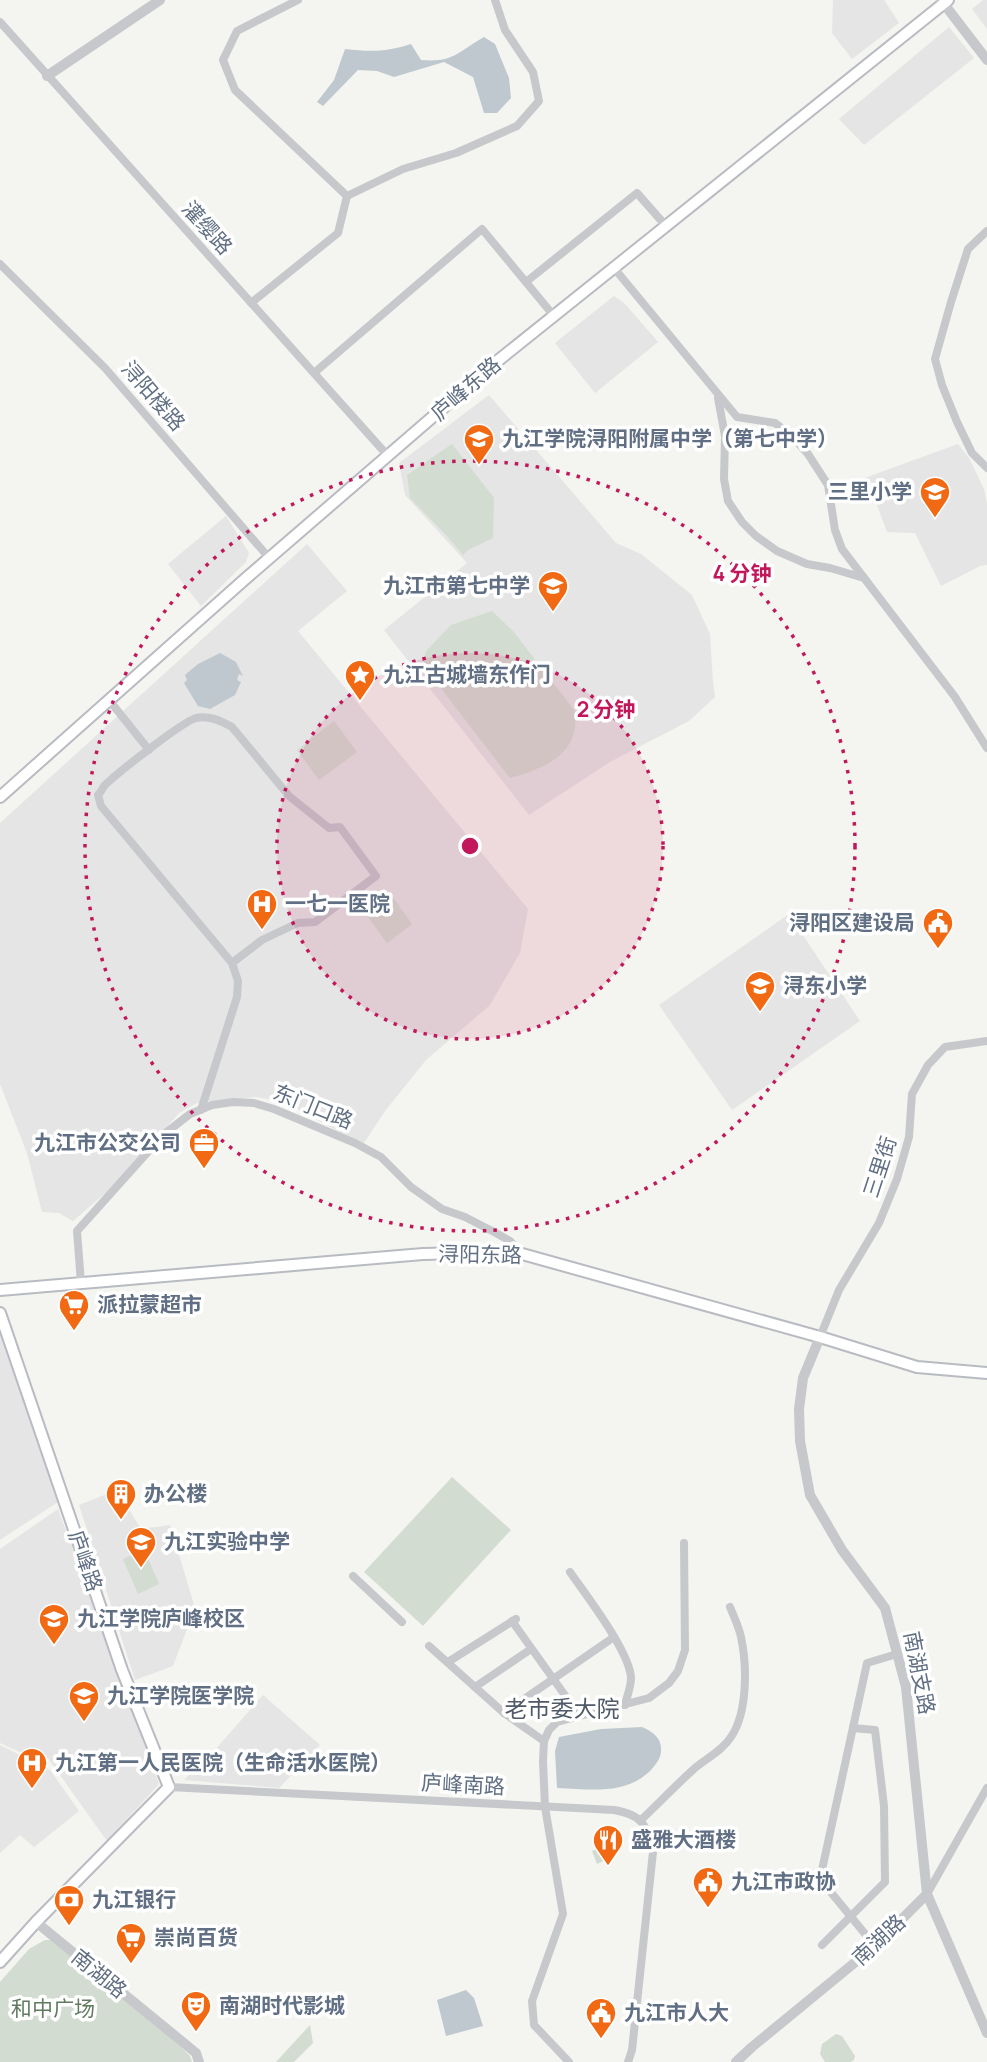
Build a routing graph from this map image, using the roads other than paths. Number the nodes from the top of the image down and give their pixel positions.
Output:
1 (160, 0) edge
2 (298, 0) edge
3 (495, 0) edge
4 (944, 1) edge
5 (0, 22) edge
6 (987, 60) edge
7 (47, 76) junction
8 (347, 196) junction
9 (666, 226) junction
10 (987, 231) edge
11 (0, 264) edge
12 (614, 268) junction
13 (526, 282) junction
14 (251, 303) junction
15 (554, 316) junction
16 (314, 373) junction
17 (717, 395) junction
18 (388, 456) junction
19 (987, 468) edge
20 (270, 559) junction
21 (863, 578) junction
22 (109, 700) junction
23 (987, 748) edge
24 (149, 750) junction
25 (0, 797) edge
26 (232, 963) junction
27 (987, 1041) edge
28 (201, 1110) junction
29 (521, 1254) junction
30 (81, 1283) junction
31 (0, 1290) edge
32 (0, 1313) edge
33 (820, 1337) junction
34 (987, 1373) edge
35 (684, 1543) dead end
36 (570, 1572) dead end
37 (353, 1576) dead end
38 (730, 1607) dead end
39 (402, 1622) dead end
40 (614, 1637) junction
41 (429, 1647) dead end
42 (531, 1648) junction
43 (897, 1654) junction
44 (448, 1662) junction
45 (553, 1678) junction
46 (475, 1687) junction
47 (625, 1705) junction
48 (504, 1713) junction
49 (579, 1715) junction
50 (853, 1728) junction
51 (544, 1741) junction
52 (169, 1787) junction
53 (987, 1788) edge
54 (545, 1807) junction
55 (640, 1820) junction
56 (927, 1894) junction
57 (851, 1918) junction
58 (36, 1923) junction
59 (822, 1945) dead end
60 (875, 1946) junction
61 (0, 1962) edge
62 (987, 2033) edge
63 (199, 2062) edge
64 (569, 2062) edge
65 (628, 2062) edge
66 (736, 2062) edge

1 - 7 street
2 - 8 street
3 - 8 street
4 - 6 street
4 - 9 main road, 庐峰东路
5 - 7 street, 灌缨路
7 - 14 street, 灌缨路
8 - 14 street
9 - 12 main road, 庐峰东路
9 - 13 street
10 - 19 street
11 - 20 street, 浔阳楼路
12 - 15 main road, 庐峰东路
12 - 17 street
13 - 15 street
13 - 16 street
14 - 16 street, 灌缨路
15 - 18 main road, 庐峰东路
16 - 18 street, 灌缨路
17 - 21 street
17 - 21 street
18 - 20 main road, 庐峰东路
20 - 22 main road, 庐峰东路
21 - 23 street
22 - 24 street
22 - 25 main road, 庐峰东路
24 - 26 street
24 - 26 street
26 - 28 street
27 - 33 street, 三里街
28 - 29 street, 东门口路
28 - 30 street, 东门口路
29 - 30 main road, 浔阳东路
29 - 33 main road, 浔阳东路
30 - 31 main road, 浔阳东路
32 - 52 main road, 庐峰路
33 - 34 main road, 浔阳东路
33 - 43 street, 南湖支路
35 - 47 street
36 - 40 street
37 - 39 street
38 - 55 street
40 - 45 street
40 - 47 street
41 - 44 street
42 - 44 street
42 - 45 street
42 - 46 street
43 - 50 street
43 - 56 street, 南湖支路
44 - 46 street
45 - 48 street
45 - 49 street
46 - 48 street
47 - 49 street
48 - 51 street
49 - 51 street
50 - 57 street
50 - 57 street
51 - 54 street
52 - 54 street, 庐峰南路
52 - 58 main road
53 - 56 street, 南湖路
54 - 55 street, 庐峰南路
54 - 64 street
55 - 65 street
56 - 60 street, 南湖路
56 - 62 street, 南湖支路
57 - 59 street
57 - 60 street
58 - 61 main road
58 - 63 street, 南湖路
60 - 66 street, 南湖路

